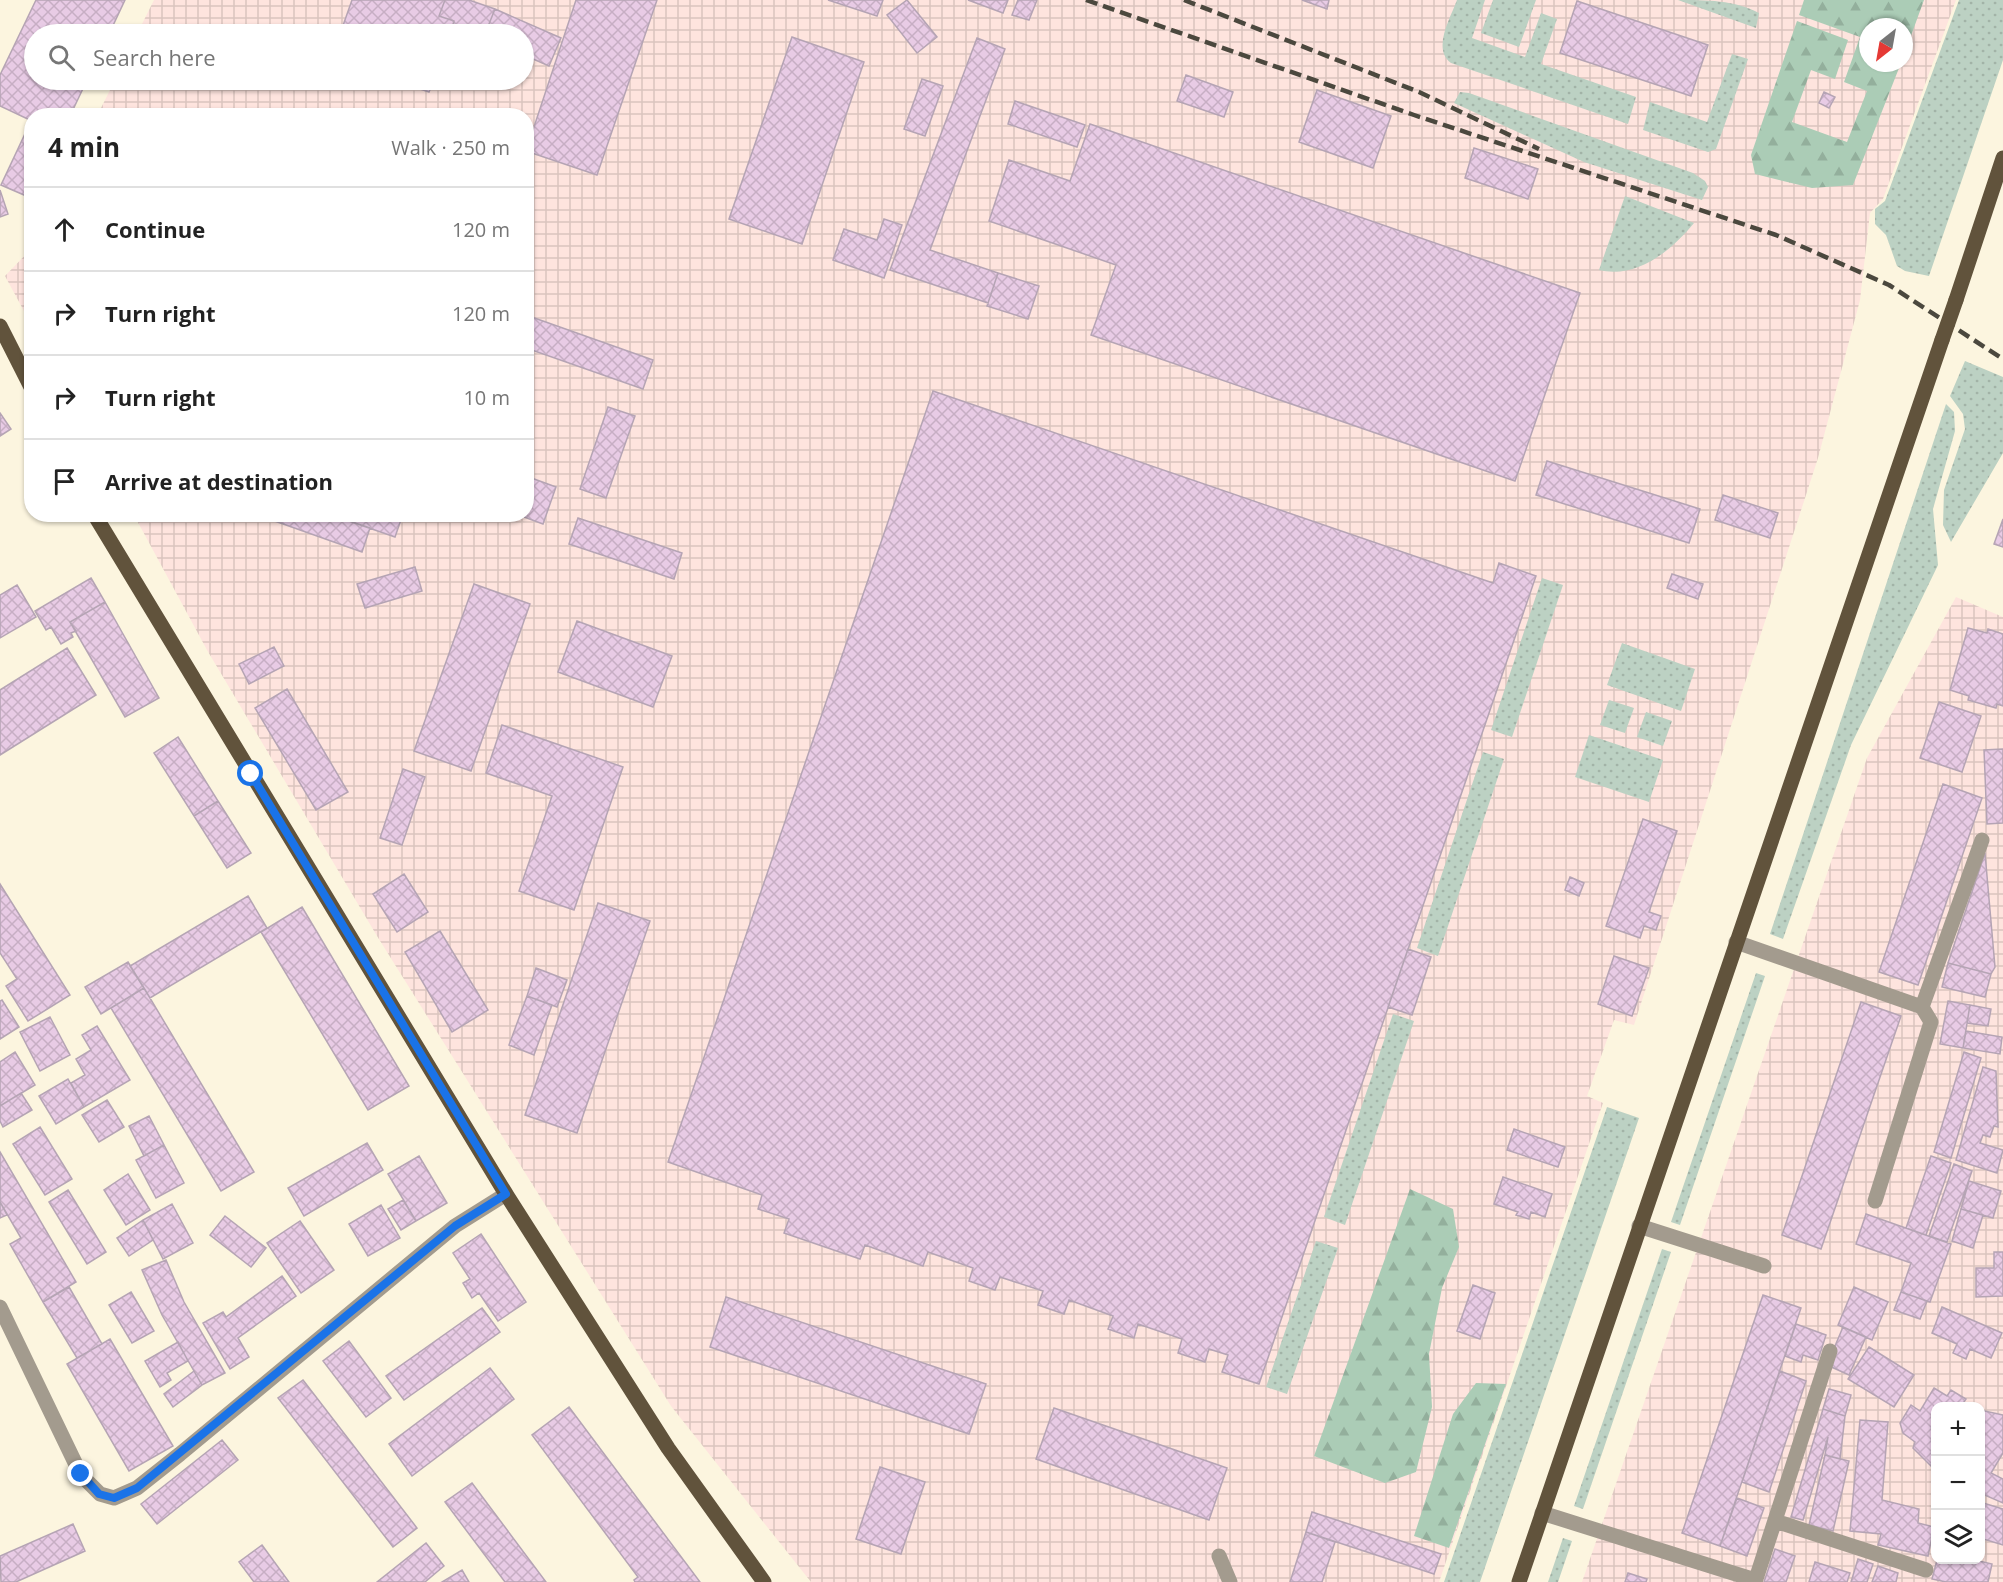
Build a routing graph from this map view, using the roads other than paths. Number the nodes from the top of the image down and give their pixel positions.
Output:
1 (2003, 158) edge
2 (0, 326) edge
3 (24, 373) edge
4 (99, 522) edge
5 (1982, 840) dead end
6 (1736, 942) junction
7 (1922, 1007) junction
8 (506, 1194) junction
9 (1875, 1201) dead end
10 (1639, 1226) junction
11 (1764, 1266) dead end
12 (0, 1307) edge
13 (1830, 1351) dead end
14 (1542, 1513) junction
15 (1775, 1521) junction
16 (1219, 1556) dead end
17 (1926, 1570) dead end
18 (1755, 1581) edge
19 (764, 1582) edge
20 (1230, 1582) edge
21 (1519, 1582) edge

1 - 6 main road, bridge
2 - 3 main road
4 - 8 main road
5 - 7 street
6 - 7 street
6 - 10 main road
7 - 9 street
8 - 12 street
8 - 19 main road
10 - 11 street
10 - 14 main road
13 - 15 street
14 - 18 street
14 - 21 main road
15 - 17 street
15 - 18 street
16 - 20 street

